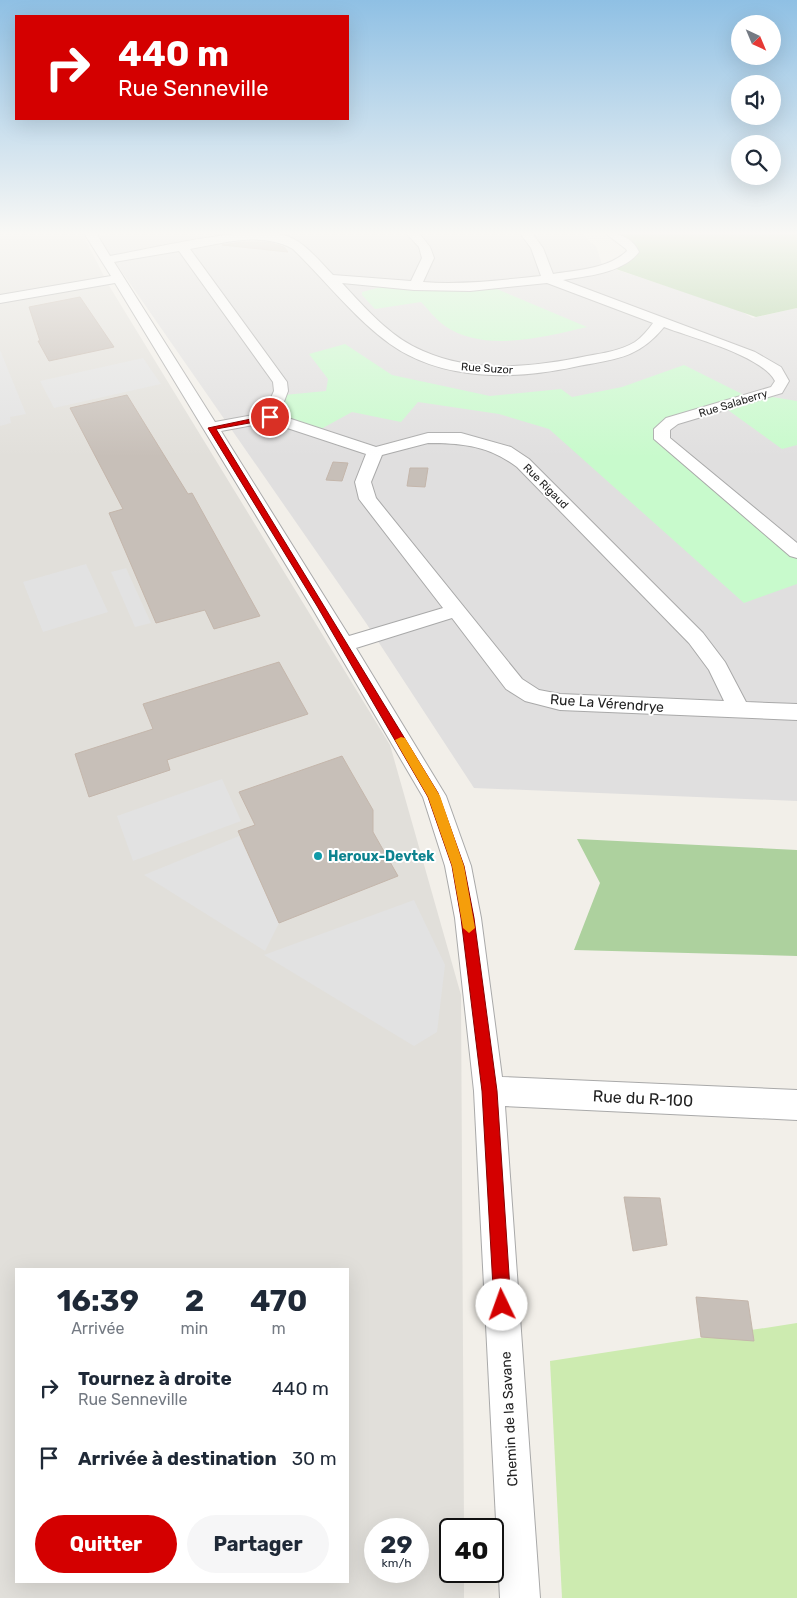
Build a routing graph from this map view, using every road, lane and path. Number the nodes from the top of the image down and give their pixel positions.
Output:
1 (136, 308) edge
2 (227, 308) edge
3 (362, 308) edge
4 (624, 308) edge
5 (662, 322) junction
6 (270, 417) junction
7 (211, 428) junction
8 (375, 452) junction
9 (797, 552) edge
10 (457, 610) junction
11 (344, 645) junction
12 (740, 711) junction
13 (797, 712) edge
14 (489, 1091) junction
15 (797, 1106) edge
16 (520, 1598) edge

1 - 7 street, Chemin de la Savane
2 - 6 street
3 - 5 street, Rue Suzor
4 - 5 street, Rue Salaberry
5 - 9 street, Rue Salaberry
6 - 7 street
6 - 8 street
7 - 11 street, Chemin de la Savane
8 - 10 street, Rue La Vérendrye
8 - 12 street, Rue Rigaud
10 - 11 street
10 - 12 street, Rue La Vérendrye
11 - 14 street, Chemin de la Savane
12 - 13 street, Rue La Vérendrye
14 - 15 street, Rue du R-100
14 - 16 street, Chemin de la Savane

